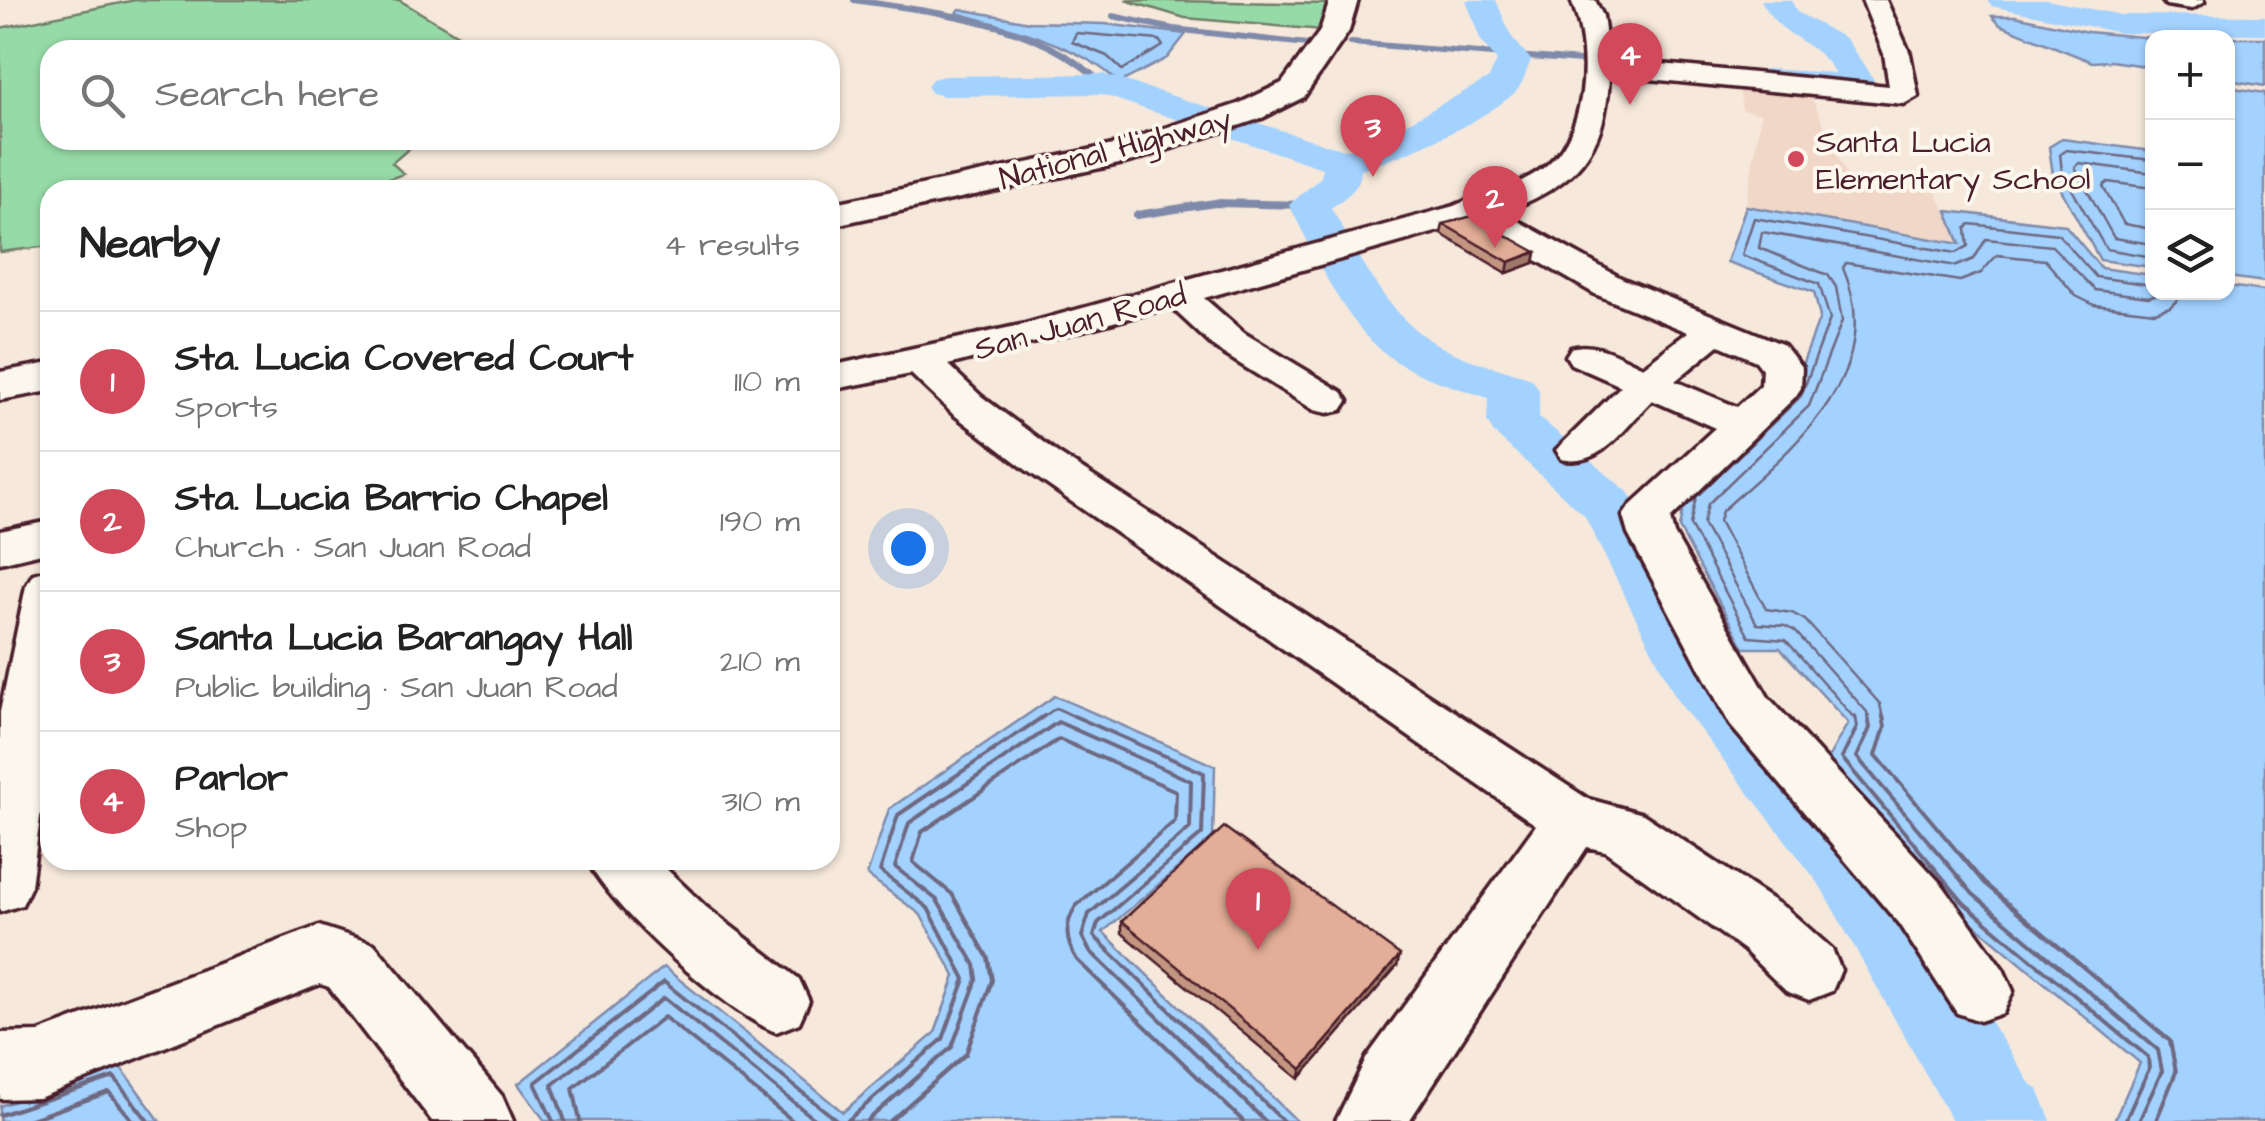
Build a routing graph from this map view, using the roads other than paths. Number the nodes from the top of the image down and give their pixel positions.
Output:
1 (1344, 0) edge
2 (1583, 0) edge
3 (1874, 0) edge
4 (1598, 63) junction
5 (1473, 210) junction
6 (840, 213) edge
7 (1180, 296) junction
8 (1713, 332) junction
9 (1585, 356) dead end
10 (921, 362) junction
11 (840, 376) edge
12 (40, 378) edge
13 (1646, 385) junction
14 (0, 386) edge
15 (1328, 401) dead end
16 (1741, 424) junction
17 (1577, 450) dead end
18 (40, 538) edge
19 (0, 548) edge
20 (40, 631) edge
21 (28, 686) edge
22 (1573, 818) junction
23 (14, 840) edge
24 (626, 870) edge
25 (1809, 970) dead end
26 (1980, 991) dead end
27 (776, 1001) dead end
28 (0, 1066) edge
29 (478, 1121) edge
30 (1372, 1121) edge

1 - 6 main road, National Highway
2 - 4 street
3 - 4 street
4 - 5 street, San Juan Road
5 - 7 street, San Juan Road
5 - 8 street
7 - 10 street, San Juan Road
7 - 15 street
8 - 13 street
8 - 16 street
9 - 13 street
10 - 11 street, San Juan Road
10 - 22 street
12 - 14 main road
13 - 16 street
13 - 17 street
16 - 26 street
18 - 19 street
20 - 21 street
21 - 23 street
22 - 25 street
22 - 30 street
24 - 27 street
28 - 29 street

